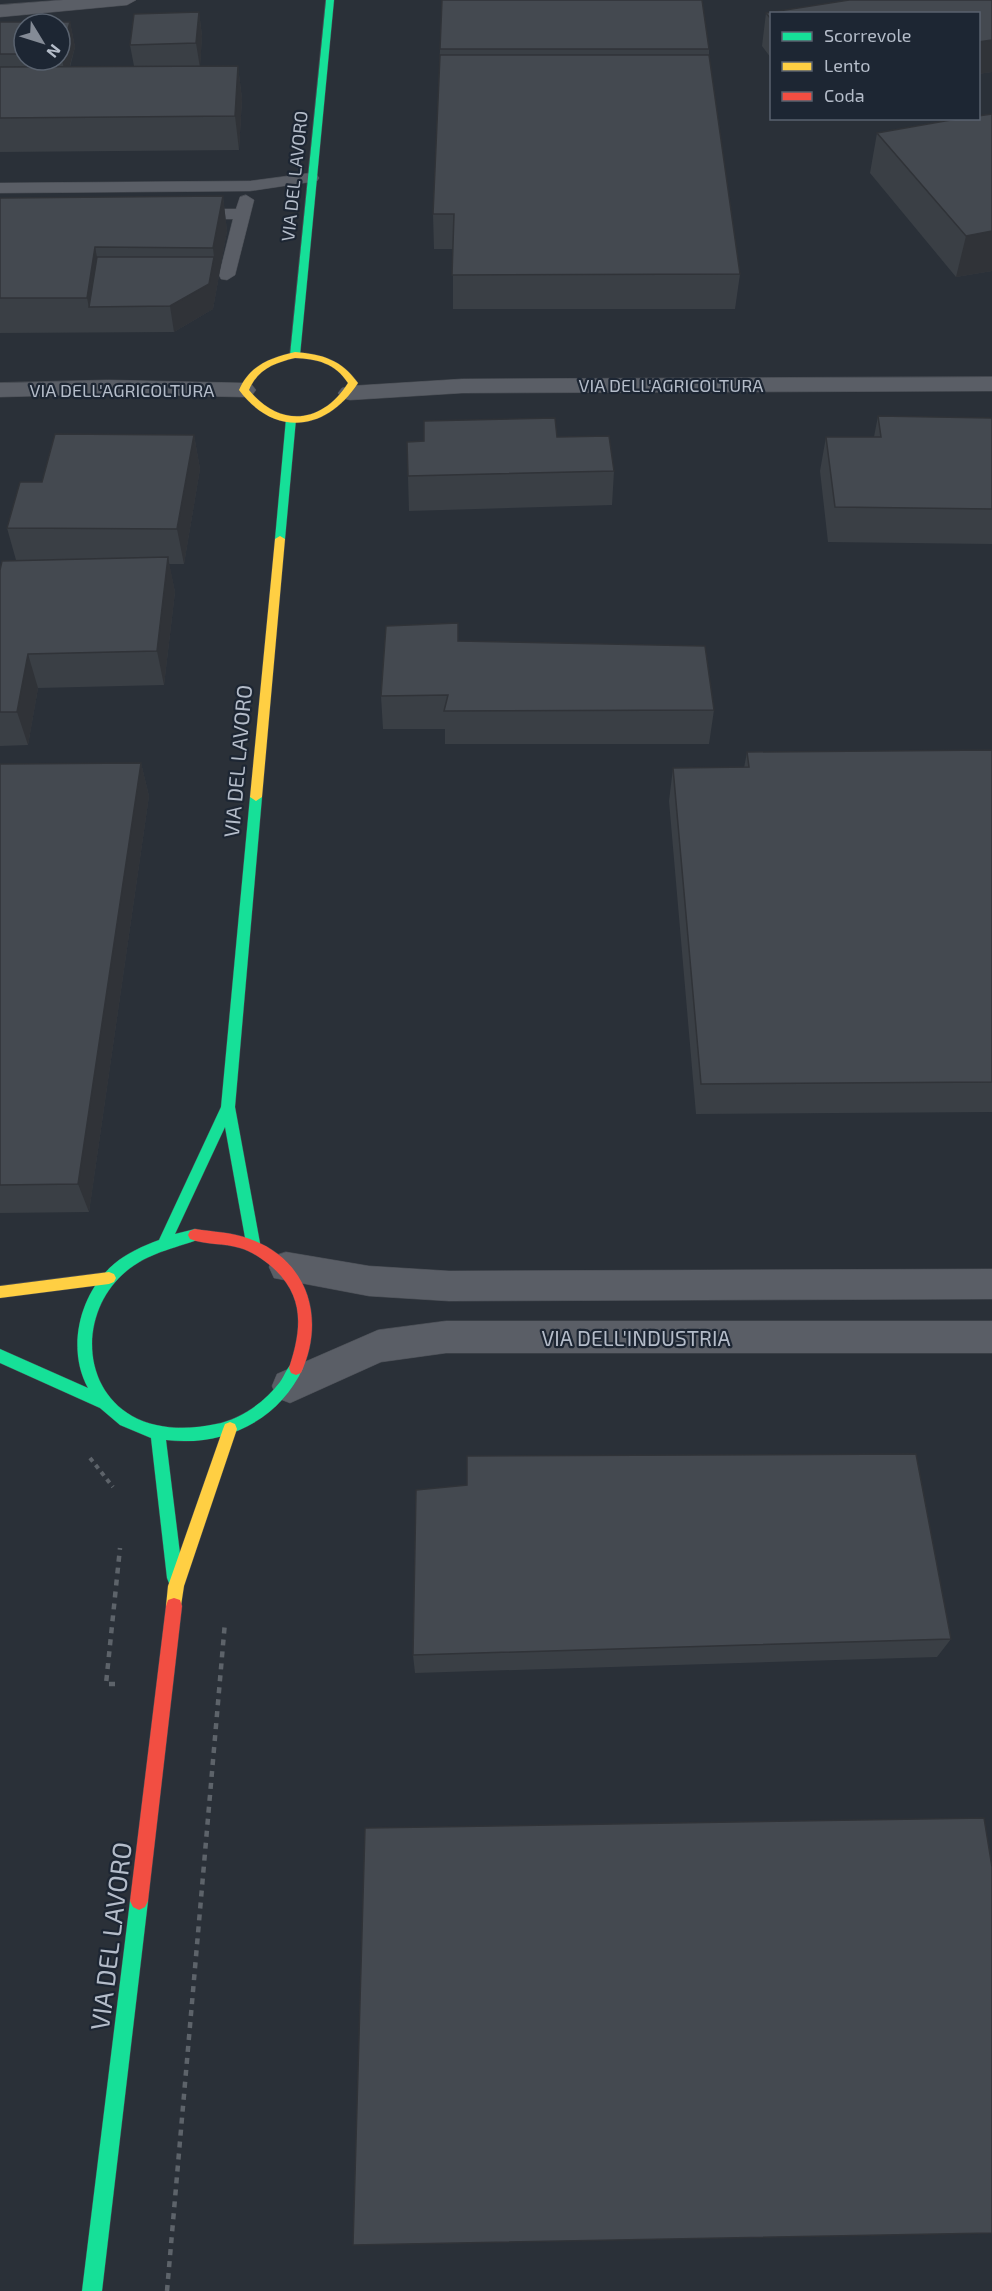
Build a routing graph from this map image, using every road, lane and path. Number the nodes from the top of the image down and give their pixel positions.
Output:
1 (127, 0) edge
2 (330, 0) edge
3 (0, 11) edge
4 (311, 178) junction
5 (250, 186) junction
6 (0, 188) edge
7 (173, 214) edge
8 (242, 214) junction
9 (227, 275) dead end
10 (295, 355) junction
11 (992, 384) edge
12 (0, 390) edge
13 (244, 390) junction
14 (351, 393) junction
15 (291, 419) junction
16 (228, 1107) junction
17 (165, 1241) junction
18 (253, 1243) junction
19 (286, 1267) junction
20 (109, 1278) junction
21 (992, 1284) edge
22 (0, 1292) edge
23 (992, 1337) edge
24 (0, 1356) edge
25 (290, 1386) junction
26 (101, 1401) junction
27 (230, 1430) junction
28 (158, 1435) junction
29 (88, 1456) dead end
30 (117, 1492) dead end
31 (121, 1535) dead end
32 (176, 1586) junction
33 (226, 1611) dead end
34 (106, 1684) dead end
35 (92, 2291) edge
36 (167, 2291) edge

1 - 3 street
2 - 4 main road, VIA DEL LAVORO
4 - 5 lane
4 - 10 main road, VIA DEL LAVORO
5 - 6 lane
5 - 8 lane
7 - 8 lane
8 - 9 lane
10 - 13 main road
10 - 14 main road
11 - 14 street, VIA DELL'AGRICOLTURA
12 - 13 street, VIA DELL'AGRICOLTURA
13 - 15 main road
14 - 15 main road
15 - 16 main road, VIA DEL LAVORO
16 - 17 main road, VIA DEL LAVORO
16 - 18 main road, VIA DEL LAVORO
17 - 18 main road, VIA DELL'INDUSTRIA
17 - 20 main road, VIA DELL'INDUSTRIA
18 - 19 main road, VIA DELL'INDUSTRIA
19 - 21 street, VIA DELL'INDUSTRIA
19 - 25 main road, VIA DELL'INDUSTRIA
20 - 22 main road
20 - 26 main road, VIA DELL'INDUSTRIA
23 - 25 street, VIA DELL'INDUSTRIA
24 - 26 main road, VIA DELL'INDUSTRIA
25 - 27 main road, VIA DELL'INDUSTRIA
26 - 28 main road, VIA DELL'INDUSTRIA
27 - 28 main road, VIA DELL'INDUSTRIA
27 - 32 main road, VIA DEL LAVORO
28 - 32 main road, VIA DEL LAVORO
29 - 30 path
31 - 34 path
32 - 35 main road, VIA DEL LAVORO
33 - 36 path

